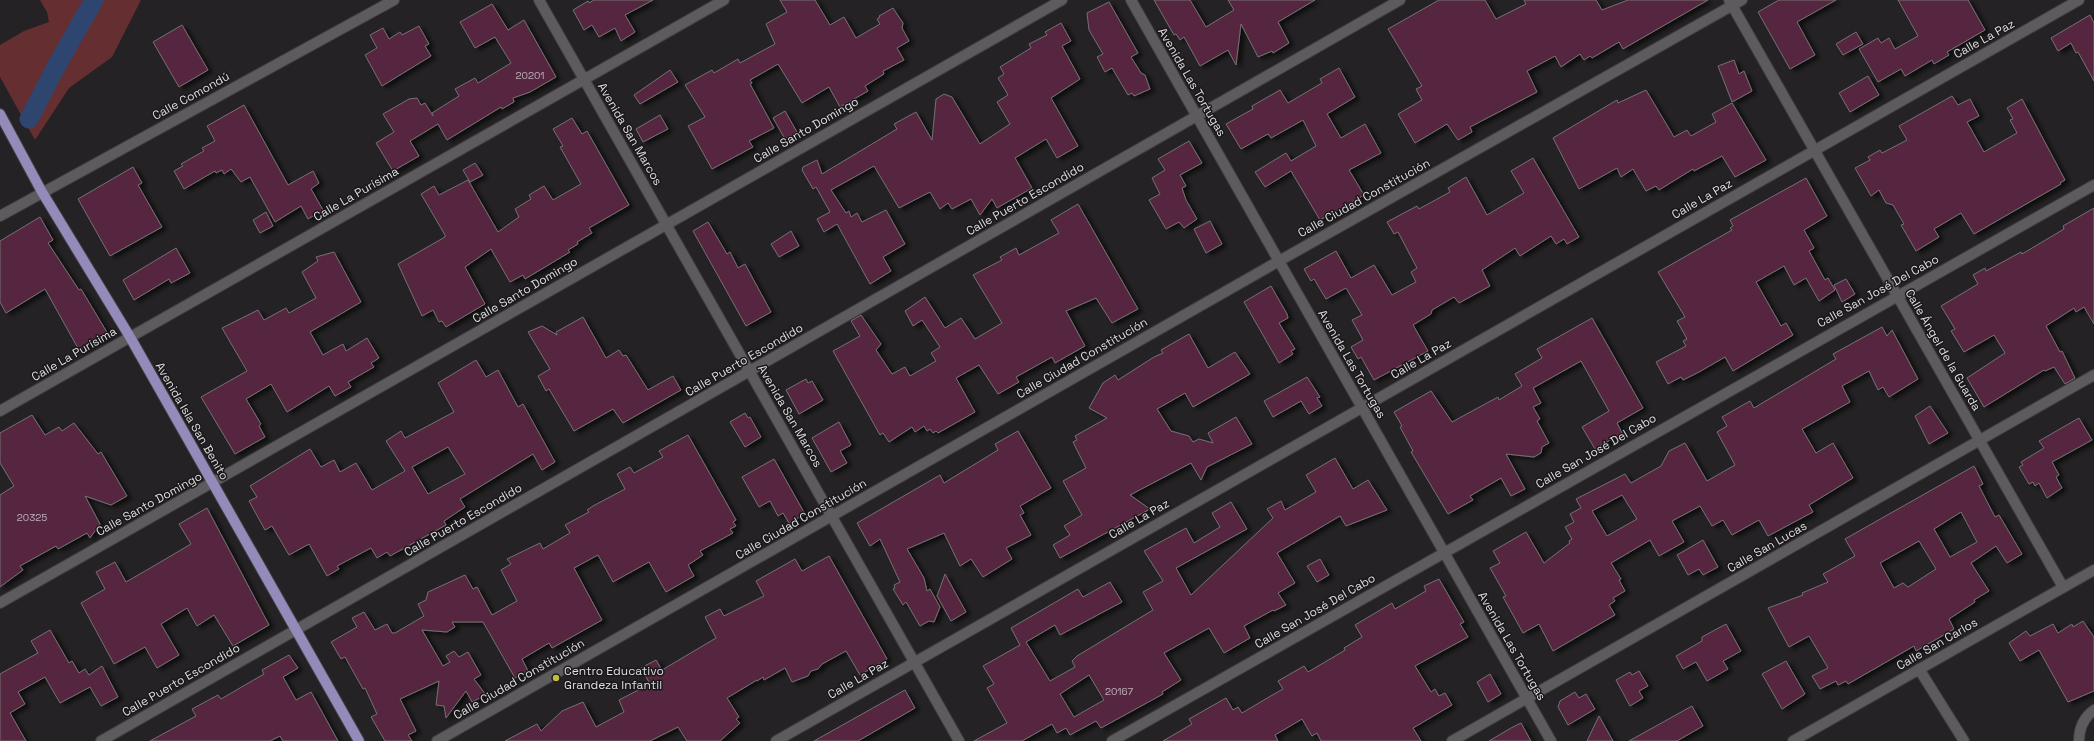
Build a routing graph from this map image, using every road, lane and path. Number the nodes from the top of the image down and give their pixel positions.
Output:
1 (394, 0) edge
2 (539, 0) edge
3 (724, 0) edge
4 (1062, 0) edge
5 (1131, 0) edge
6 (1400, 0) edge
7 (1742, 0) edge
8 (2079, 0) edge
9 (1730, 3) edge
10 (584, 80) junction
11 (0, 114) edge
12 (1196, 115) junction
13 (1814, 150) junction
14 (2094, 185) edge
15 (42, 192) junction
16 (0, 216) edge
17 (666, 225) junction
18 (1279, 261) junction
19 (1897, 295) junction
20 (130, 338) junction
21 (750, 372) junction
22 (2094, 375) edge
23 (1362, 408) junction
24 (0, 411) edge
25 (1980, 441) junction
26 (212, 483) junction
27 (832, 516) junction
28 (1444, 552) junction
29 (2094, 570) edge
30 (2064, 587) junction
31 (0, 603) edge
32 (295, 630) junction
33 (914, 662) junction
34 (1919, 669) junction
35 (1527, 699) junction
36 (2094, 710) edge
37 (101, 741) edge
38 (359, 741) edge
39 (437, 741) edge
40 (776, 741) edge
41 (959, 741) edge
42 (1112, 741) edge
43 (1452, 741) edge
44 (1550, 741) edge
45 (1793, 741) edge
46 (1964, 741) edge
47 (2079, 741) edge

1 - 15 street, Calle Comondú
2 - 10 street, Avenida San Marcos
3 - 10 street, Calle La Purísima
4 - 17 street, Calle Santo Domingo
5 - 12 street, Avenida Las Tortugas
6 - 12 street, Calle Puerto Escondido
7 - 9 street, Calle Ciudad Constitución
8 - 13 street, Calle La Paz
9 - 13 street, Calle Ángel de la Guarda
9 - 18 street, Calle Ciudad Constitución
10 - 17 street, Avenida San Marcos
10 - 20 street, Calle La Purísima
11 - 15 main road, Avenida Isla San Benito
12 - 18 street, Avenida Las Tortugas
12 - 21 street, Calle Puerto Escondido
13 - 19 street, Calle Ángel de la Guarda
13 - 23 street, Calle La Paz
14 - 19 street, Calle San José Del Cabo
15 - 16 street, Calle Comondú
15 - 20 main road, Avenida Isla San Benito
17 - 21 street, Avenida San Marcos
17 - 26 street, Calle Santo Domingo
18 - 23 street, Avenida Las Tortugas
18 - 27 street, Calle Ciudad Constitución
19 - 25 street, Calle Ángel de la Guarda
19 - 28 street, Calle San José Del Cabo
20 - 24 street, Calle La Purísima
20 - 26 main road, Avenida Isla San Benito
21 - 27 street, Avenida San Marcos
21 - 32 street, Calle Puerto Escondido
22 - 25 street, Calle San Lucas
23 - 28 street, Avenida Las Tortugas
23 - 33 street, Calle La Paz
25 - 30 street, Calle Ángel de la Guarda
25 - 35 street, Calle San Lucas
26 - 31 street, Calle Santo Domingo
26 - 32 main road, Avenida Isla San Benito
27 - 33 street, Avenida San Marcos
27 - 39 street, Calle Ciudad Constitución
28 - 35 street, Avenida Las Tortugas
28 - 42 street, Calle San José Del Cabo
29 - 30 street, Calle San Carlos
30 - 34 street, Calle San Carlos
32 - 37 street, Calle Puerto Escondido
32 - 38 main road, Avenida Isla San Benito
33 - 40 street, Calle La Paz
33 - 41 street, Avenida San Marcos
34 - 45 street, Calle San Carlos
34 - 46 street
35 - 43 street, Calle San Lucas
35 - 44 street, Avenida Las Tortugas
36 - 47 street

